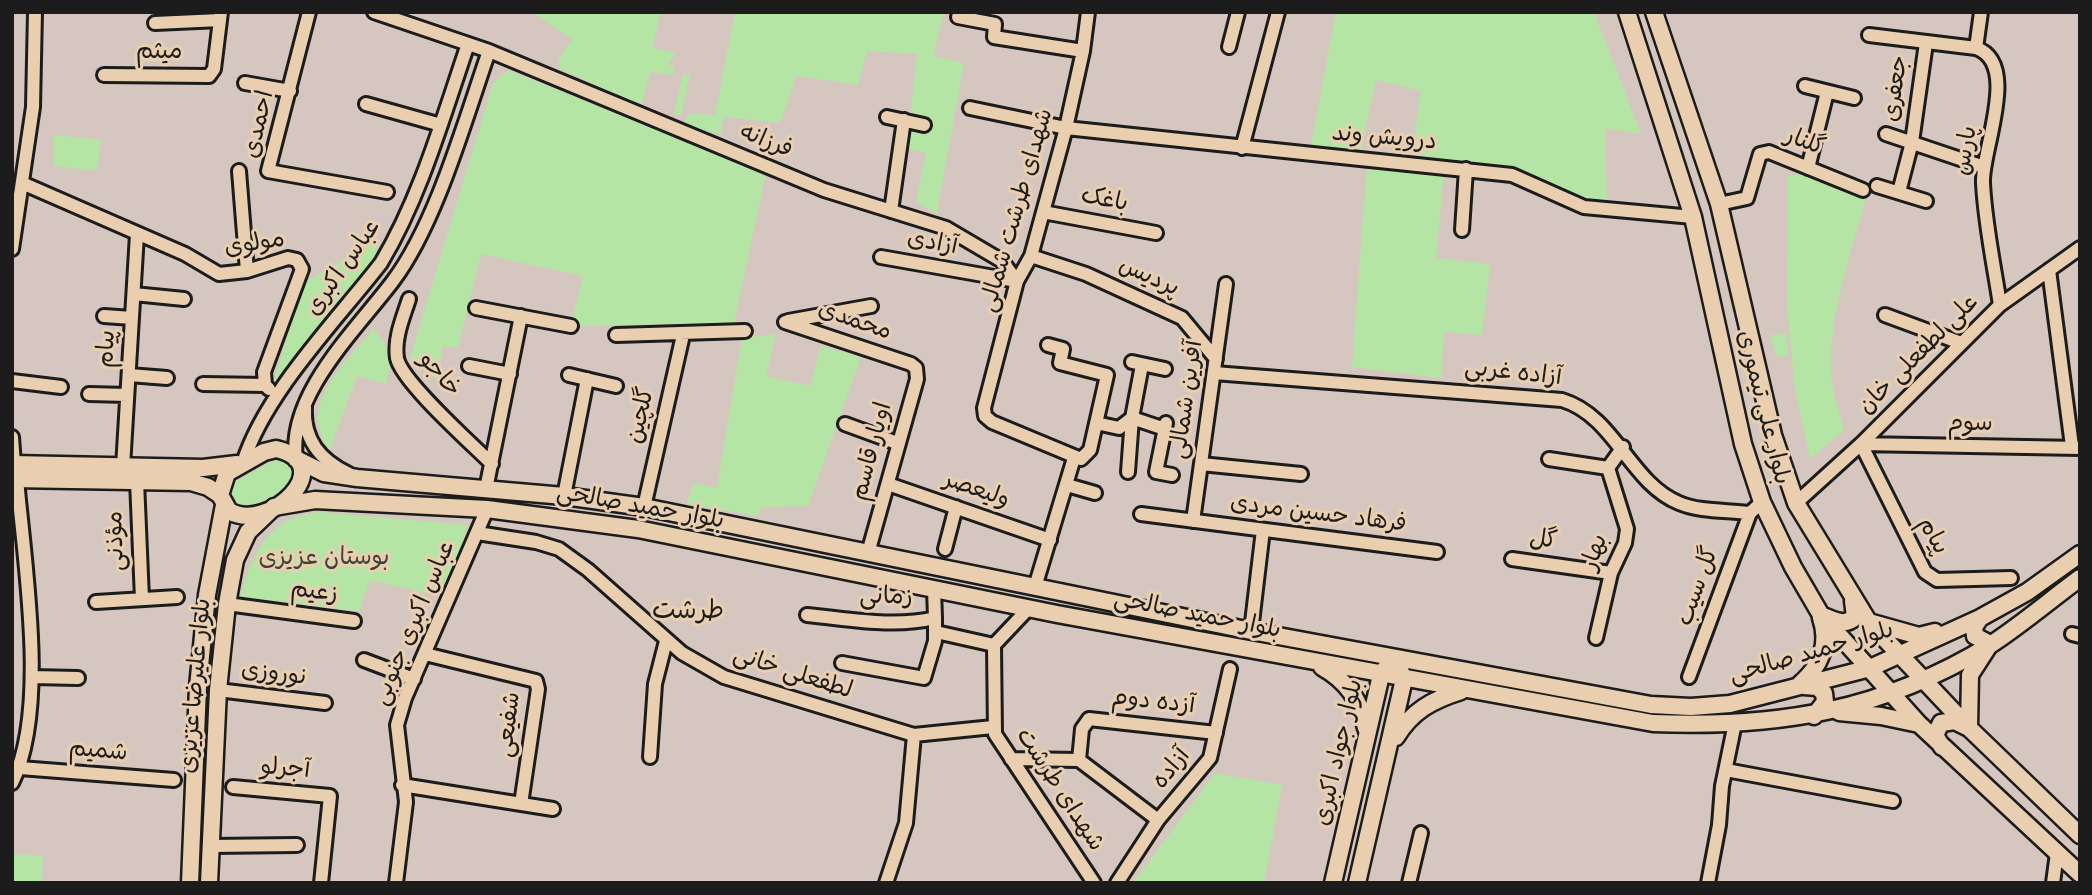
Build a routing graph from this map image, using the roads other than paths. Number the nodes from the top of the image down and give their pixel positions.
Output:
1 (35, 12) edge
2 (309, 12) edge
3 (374, 12) edge
4 (1088, 12) edge
5 (1238, 12) edge
6 (1278, 12) edge
7 (1627, 12) edge
8 (1654, 12) edge
9 (1981, 12) edge
10 (221, 16) edge
11 (958, 17) dead end
12 (155, 23) dead end
13 (1869, 35) dead end
14 (1926, 43) junction
15 (468, 44) junction
16 (1228, 47) dead end
17 (1976, 48) junction
18 (489, 51) junction
19 (1083, 51) junction
20 (104, 75) dead end
21 (244, 83) dead end
22 (1805, 86) dead end
23 (290, 90) junction
24 (1827, 92) junction
25 (1854, 98) dead end
26 (366, 104) dead end
27 (970, 108) dead end
28 (887, 117) dead end
29 (904, 120) junction
30 (441, 125) junction
31 (923, 125) dead end
32 (1066, 128) junction
33 (1886, 134) dead end
34 (1912, 142) junction
35 (1242, 148) junction
36 (1984, 167) junction
37 (1808, 168) junction
38 (1466, 169) junction
39 (239, 171) dead end
40 (22, 183) junction
41 (1877, 186) dead end
42 (1863, 190) dead end
43 (387, 192) dead end
44 (1899, 192) junction
45 (1926, 201) dead end
46 (1719, 204) junction
47 (891, 211) junction
48 (1043, 212) junction
49 (1692, 217) junction
50 (1462, 230) dead end
51 (1156, 233) dead end
52 (137, 234) junction
53 (2080, 248) edge
54 (12, 249) edge
55 (1031, 256) junction
56 (881, 257) dead end
57 (2049, 270) junction
58 (247, 271) junction
59 (1017, 281) junction
60 (1226, 284) dead end
61 (134, 294) junction
62 (184, 299) dead end
63 (409, 299) dead end
64 (2000, 305) junction
65 (871, 306) dead end
66 (476, 307) dead end
67 (1885, 315) dead end
68 (104, 316) dead end
69 (522, 316) junction
70 (132, 318) junction
71 (571, 326) dead end
72 (745, 331) dead end
73 (616, 335) dead end
74 (683, 335) junction
75 (1961, 343) junction
76 (1048, 345) dead end
77 (1216, 359) junction
78 (911, 364) joint
79 (469, 366) dead end
80 (1165, 369) dead end
81 (1214, 373) junction
82 (510, 374) junction
83 (129, 375) junction
84 (569, 375) dead end
85 (167, 378) dead end
86 (587, 379) junction
87 (12, 381) edge
88 (203, 384) dead end
89 (265, 385) junction
90 (616, 386) dead end
91 (61, 387) dead end
92 (89, 394) dead end
93 (127, 396) junction
94 (277, 396) junction
95 (306, 400) junction
96 (1132, 418) junction
97 (1097, 423) junction
98 (845, 424) dead end
99 (12, 437) edge
100 (897, 443) junction
101 (1861, 444) junction
102 (1623, 447) junction
103 (2076, 447) edge
104 (296, 458) junction
105 (1074, 458) junction
106 (1549, 458) dead end
107 (243, 463) junction
108 (492, 464) junction
109 (1201, 464) junction
110 (123, 467) junction
111 (1608, 468) junction
112 (14, 471) edge
113 (1128, 472) dead end
114 (1301, 474) dead end
115 (1172, 475) dead end
116 (357, 478) junction
117 (137, 481) junction
118 (888, 484) junction
119 (1067, 485) junction
120 (486, 489) junction
121 (1095, 493) dead end
122 (564, 496) junction
123 (222, 500) junction
124 (1796, 503) junction
125 (274, 507) junction
126 (644, 507) junction
127 (956, 507) junction
128 (1756, 508) junction
129 (487, 509) junction
130 (1142, 514) dead end
131 (1193, 521) junction
132 (17, 529) edge
133 (1262, 530) junction
134 (477, 533) junction
135 (1049, 540) junction
136 (945, 549) dead end
137 (1437, 552) dead end
138 (868, 553) junction
139 (2080, 554) edge
140 (1512, 559) dead end
141 (1611, 573) junction
142 (2011, 578) dead end
143 (2080, 578) edge
144 (1035, 587) junction
145 (934, 589) junction
146 (177, 597) dead end
147 (1852, 597) junction
148 (142, 599) junction
149 (96, 602) dead end
150 (227, 604) junction
151 (1029, 608) junction
152 (807, 615) dead end
153 (1821, 615) junction
154 (935, 618) junction
155 (1980, 618) junction
156 (354, 621) dead end
157 (1868, 621) junction
158 (1251, 631) junction
159 (936, 632) junction
160 (1597, 638) dead end
161 (666, 641) junction
162 (1990, 644) junction
163 (994, 645) junction
164 (1325, 645) junction
165 (425, 654) junction
166 (1898, 656) junction
167 (1393, 658) junction
168 (364, 660) dead end
169 (1315, 662) junction
170 (842, 663) dead end
171 (1870, 668) junction
172 (1230, 669) dead end
173 (1381, 675) junction
174 (32, 677) junction
175 (1689, 677) dead end
176 (78, 678) dead end
177 (414, 679) junction
178 (1404, 679) junction
179 (1922, 680) junction
180 (1798, 686) junction
181 (218, 690) junction
182 (1466, 690) junction
183 (1892, 692) junction
184 (325, 703) dead end
185 (1822, 714) junction
186 (1735, 723) junction
187 (1919, 724) junction
188 (993, 727) junction
189 (1969, 728) junction
190 (1216, 733) junction
191 (1367, 734) junction
192 (914, 735) junction
193 (1942, 747) junction
194 (1389, 748) junction
195 (650, 757) dead end
196 (1012, 760) junction
197 (1079, 760) junction
198 (20, 768) junction
199 (1726, 770) junction
200 (174, 780) dead end
201 (12, 783) edge
202 (402, 785) junction
203 (233, 787) dead end
204 (1893, 801) dead end
205 (521, 804) junction
206 (553, 809) dead end
207 (1158, 820) junction
208 (1421, 833) dead end
209 (2080, 835) edge
210 (297, 845) dead end
211 (210, 846) junction
212 (2057, 852) junction
213 (2080, 874) edge
214 (190, 883) edge
215 (209, 883) edge
216 (321, 883) edge
217 (396, 883) edge
218 (886, 883) edge
219 (1094, 883) edge
220 (1117, 883) edge
221 (1334, 883) edge
222 (1357, 883) edge
223 (1409, 883) edge
224 (1708, 883) edge
225 (2053, 883) edge

1 - 40 street
2 - 23 street, احمدی
3 - 15 street, فرزانه
4 - 19 street, شهدای طرشت شمالی
5 - 16 street
6 - 35 street
7 - 49 main road, بلوار علی تیموری
8 - 46 main road, بلوار علی تیموری
9 - 17 street
10 - 12 street
10 - 20 street, میثم
11 - 19 street
13 - 14 street
14 - 17 street
14 - 34 street, جعفری
15 - 18 street, فرزانه
15 - 30 street, عباس اکبری
17 - 36 street, پارس
18 - 47 street, فرزانه
18 - 95 street, عباس اکبری
19 - 32 street, شهدای طرشت شمالی
21 - 23 street
22 - 24 street
23 - 43 street, احمدی
24 - 25 street
24 - 37 street
26 - 30 street
27 - 32 street
28 - 29 street
29 - 31 street
29 - 47 street
30 - 94 street, عباس اکبری
32 - 35 street, درویش‌ وند
32 - 48 street, شهدای طرشت شمالی
33 - 34 street, جعفری
34 - 36 street, جعفری
34 - 44 street, جعفری
35 - 38 street, درویش‌ وند
36 - 64 street, پارس
37 - 42 street, گلنار
37 - 46 street, گلنار
38 - 49 street, درویش‌ وند
38 - 50 street
39 - 58 street
40 - 52 street, مولوی
40 - 54 street
41 - 44 street
44 - 45 street
46 - 124 main road, بلوار علی تیموری
47 - 59 street, فرزانه
48 - 51 street, باغک
48 - 55 street, شهدای طرشت شمالی
49 - 128 main road, بلوار علی تیموری
52 - 58 street, مولوی
52 - 61 street, پیام
53 - 57 street, علی لطفعلی خان
55 - 59 street, شهدای طرشت شمالی
55 - 77 street, پردیس
56 - 59 street, آزادی
57 - 64 street, علی لطفعلی خان
57 - 103 street
58 - 89 street, مولوی
59 - 105 street, شهدای طرشت شمالی
60 - 77 street, آفرین شمالی
61 - 62 street
61 - 70 street, پیام
63 - 108 street, خاجو
64 - 75 street, علی لطفعلی خان
65 - 78 street, محمدی
66 - 69 street
67 - 75 street
68 - 70 street
69 - 71 street
69 - 82 street
70 - 83 street, پیام
72 - 74 street
73 - 74 street
74 - 126 street, گلچین
75 - 101 street, علی لطفعلی خان
76 - 97 street
77 - 81 street, آفرین شمالی
78 - 100 street, اویار قاسم
79 - 82 street
80 - 96 street
81 - 102 street, آزاده غربی
81 - 109 street, آفرین شمالی
82 - 108 street
83 - 85 street
83 - 93 street, پیام
84 - 86 street
86 - 90 street
86 - 122 street
87 - 91 street
88 - 89 street
89 - 94 street
92 - 93 street
93 - 110 street, پیام
94 - 107 street, عباس اکبری
95 - 104 street, عباس اکبری
95 - 116 street
96 - 97 street
96 - 113 street
96 - 115 street
97 - 105 street
98 - 100 street
99 - 112 street
100 - 118 street, اویار قاسم
101 - 103 street, سوم
101 - 124 street, علی لطفعلی خان
101 - 142 street, پیام
102 - 111 street
102 - 128 street, آزاده غربی
104 - 107 main road
104 - 116 main road, بلوار حمید صالحی
104 - 125 main road
105 - 119 street
106 - 111 street
107 - 110 main road
107 - 123 main road
108 - 120 street
109 - 114 street
109 - 131 street, آفرین شمالی
110 - 112 main road
111 - 141 street, بهار
112 - 117 main road
112 - 132 street
116 - 120 main road, بلوار حمید صالحی
117 - 123 main road
117 - 148 street, مؤذنی
118 - 127 street, ولیعصر
118 - 138 street, اویار قاسم
119 - 121 street
119 - 135 street
120 - 122 main road, بلوار حمید صالحی
122 - 126 main road, بلوار حمید صالحی
123 - 125 main road
123 - 214 main road, بلوار علیرضا عزیزی
124 - 147 main road, بلوار علی تیموری
125 - 129 main road, بلوار حمید صالحی
125 - 150 main road, بلوار علیرضا عزیزی
126 - 138 main road, بلوار حمید صالحی
127 - 135 street, ولیعصر
127 - 136 street
128 - 153 main road, بلوار علی تیموری
128 - 175 street, گل سیب
129 - 134 street, عباس اکبری جنوبی
129 - 145 main road, بلوار حمید صالحی
130 - 131 street, فرهاد حسین مردی
131 - 133 street, فرهاد حسین مردی
132 - 174 street
133 - 137 street, فرهاد حسین مردی
133 - 158 street
134 - 161 street, لطفعلی خانی
134 - 165 street, عباس اکبری جنوبی
135 - 144 street
138 - 144 main road, بلوار حمید صالحی
139 - 155 main road, بلوار حمید صالحی
140 - 141 street, گل
141 - 160 street, بهار
143 - 162 main road, بلوار حمید صالحی
144 - 151 main road
144 - 158 main road, بلوار حمید صالحی
145 - 151 main road, بلوار حمید صالحی
145 - 154 street, زمانی
146 - 148 street, مؤذنی
147 - 153 main road
147 - 157 main road, بلوار علی تیموری
148 - 149 street, مؤذنی
150 - 156 street, زعیم
150 - 181 main road, بلوار علیرضا عزیزی
151 - 163 street
151 - 169 main road, بلوار حمید صالحی
152 - 154 street, زمانی
153 - 171 main road, بلوار علی تیموری
153 - 180 main road
154 - 159 street
155 - 157 main road
155 - 162 main road
155 - 166 main road, بلوار حمید صالحی
157 - 166 main road, بلوار علی تیموری
158 - 164 main road, بلوار حمید صالحی
159 - 163 street
159 - 170 street
161 - 192 street, لطفعلی خانی
161 - 195 street
162 - 179 main road, بلوار حمید صالحی
162 - 189 main road
163 - 188 street, شهدای طرشت
164 - 167 main road, بلوار حمید صالحی
164 - 169 main road
165 - 177 street, عباس اکبری جنوبی
165 - 205 street, شفیعی
166 - 171 main road, بلوار حمید صالحی
166 - 179 main road, بلوار علی تیموری
167 - 173 main road, بلوار جواد اکبری
167 - 178 main road, بلوار جواد اکبری
167 - 180 main road, بلوار حمید صالحی
168 - 177 street
169 - 173 main road, بلوار حمید صالحی
169 - 191 main road
171 - 180 main road, بلوار حمید صالحی
171 - 183 main road, بلوار علی تیموری
172 - 190 street, آزاده
173 - 178 main road, بلوار حمید صالحی
173 - 191 main road, بلوار جواد اکبری
174 - 176 street
174 - 198 street
177 - 202 street, عباس اکبری جنوبی
178 - 182 main road, بلوار حمید صالحی
178 - 194 main road, بلوار جواد اکبری
179 - 183 main road, بلوار حمید صالحی
179 - 189 main road, بلوار علی تیموری
180 - 185 main road
181 - 184 street, نوروزی
181 - 211 main road, بلوار علیرضا عزیزی
182 - 186 main road, بلوار حمید صالحی
182 - 194 main road
183 - 185 main road, بلوار حمید صالحی
183 - 187 main road, بلوار علی تیموری
185 - 186 main road, بلوار حمید صالحی
185 - 187 main road
186 - 199 street
187 - 193 main road, بلوار علی تیموری
188 - 192 street, لطفعلی خانی
188 - 196 street, شهدای طرشت
189 - 193 main road
189 - 209 main road, بلوار علی تیموری
190 - 197 street, آزده دوم
190 - 207 street, آزاده
191 - 221 main road, بلوار جواد اکبری
192 - 218 street
193 - 212 main road, بلوار علی تیموری
194 - 222 main road, بلوار جواد اکبری
196 - 197 street
196 - 219 street, شهدای طرشت
197 - 207 street
198 - 200 street, شمیم
198 - 201 street
199 - 204 street
199 - 224 street
202 - 205 street
202 - 217 street, عباس اکبری جنوبی
203 - 216 street, آجرلو
205 - 206 street
207 - 220 street, آزاده
208 - 223 street
210 - 211 street
211 - 215 main road, بلوار علیرضا عزیزی
212 - 213 main road, بلوار علی تیموری
212 - 225 street

